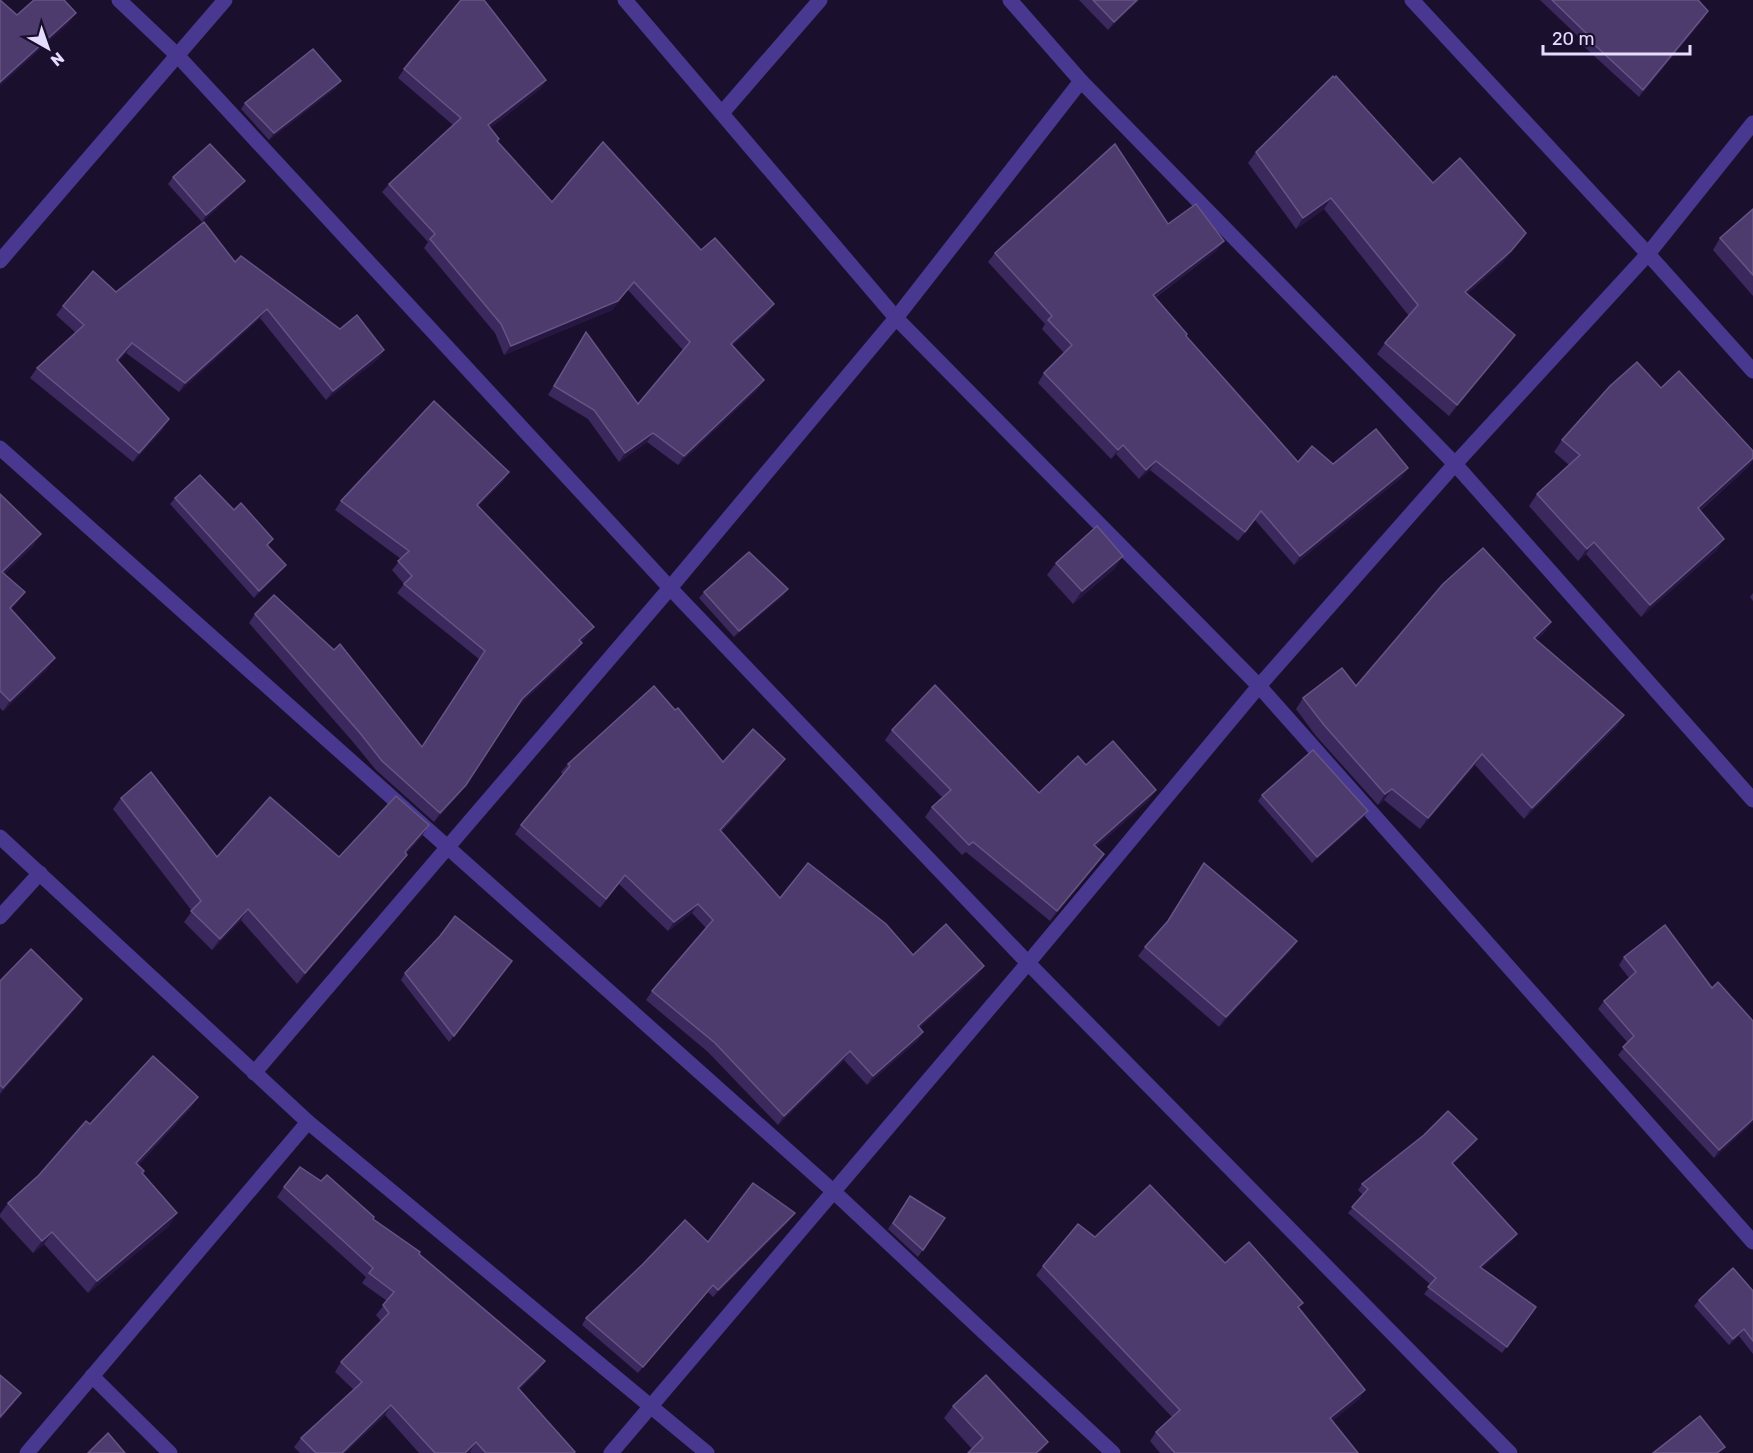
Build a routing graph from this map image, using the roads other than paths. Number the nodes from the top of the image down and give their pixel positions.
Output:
1 (119, 0) edge
2 (225, 0) edge
3 (625, 0) edge
4 (820, 0) edge
5 (1010, 0) edge
6 (1412, 0) edge
7 (177, 55) junction
8 (1082, 81) junction
9 (722, 113) junction
10 (1753, 123) edge
11 (1648, 254) junction
12 (0, 261) edge
13 (897, 318) junction
14 (1753, 371) edge
15 (0, 448) edge
16 (1455, 464) junction
17 (670, 588) junction
18 (1259, 686) junction
19 (1753, 800) edge
20 (0, 837) edge
21 (448, 849) junction
22 (40, 873) junction
23 (0, 917) edge
24 (1028, 963) junction
25 (254, 1074) junction
26 (308, 1122) junction
27 (833, 1191) junction
28 (1753, 1242) edge
29 (92, 1376) junction
30 (651, 1406) junction
31 (27, 1453) edge
32 (170, 1453) edge
33 (611, 1453) edge
34 (707, 1453) edge
35 (1113, 1453) edge
36 (1510, 1453) edge

1 - 7 street
2 - 7 street
3 - 9 street
4 - 9 street
5 - 8 street
6 - 11 street
7 - 12 street
7 - 17 street
8 - 13 street
8 - 16 street
9 - 13 street
10 - 11 street
11 - 14 street
11 - 16 street
13 - 17 street
13 - 18 street
15 - 21 street
16 - 18 street
16 - 19 street
17 - 21 street
17 - 24 street
18 - 24 street
18 - 28 street
20 - 22 street
21 - 25 street
21 - 27 street
22 - 23 street
22 - 25 street
24 - 27 street
24 - 36 street
25 - 26 street
26 - 29 street
26 - 30 street
27 - 30 street
27 - 35 street
29 - 31 street
29 - 32 street
30 - 33 street
30 - 34 street

